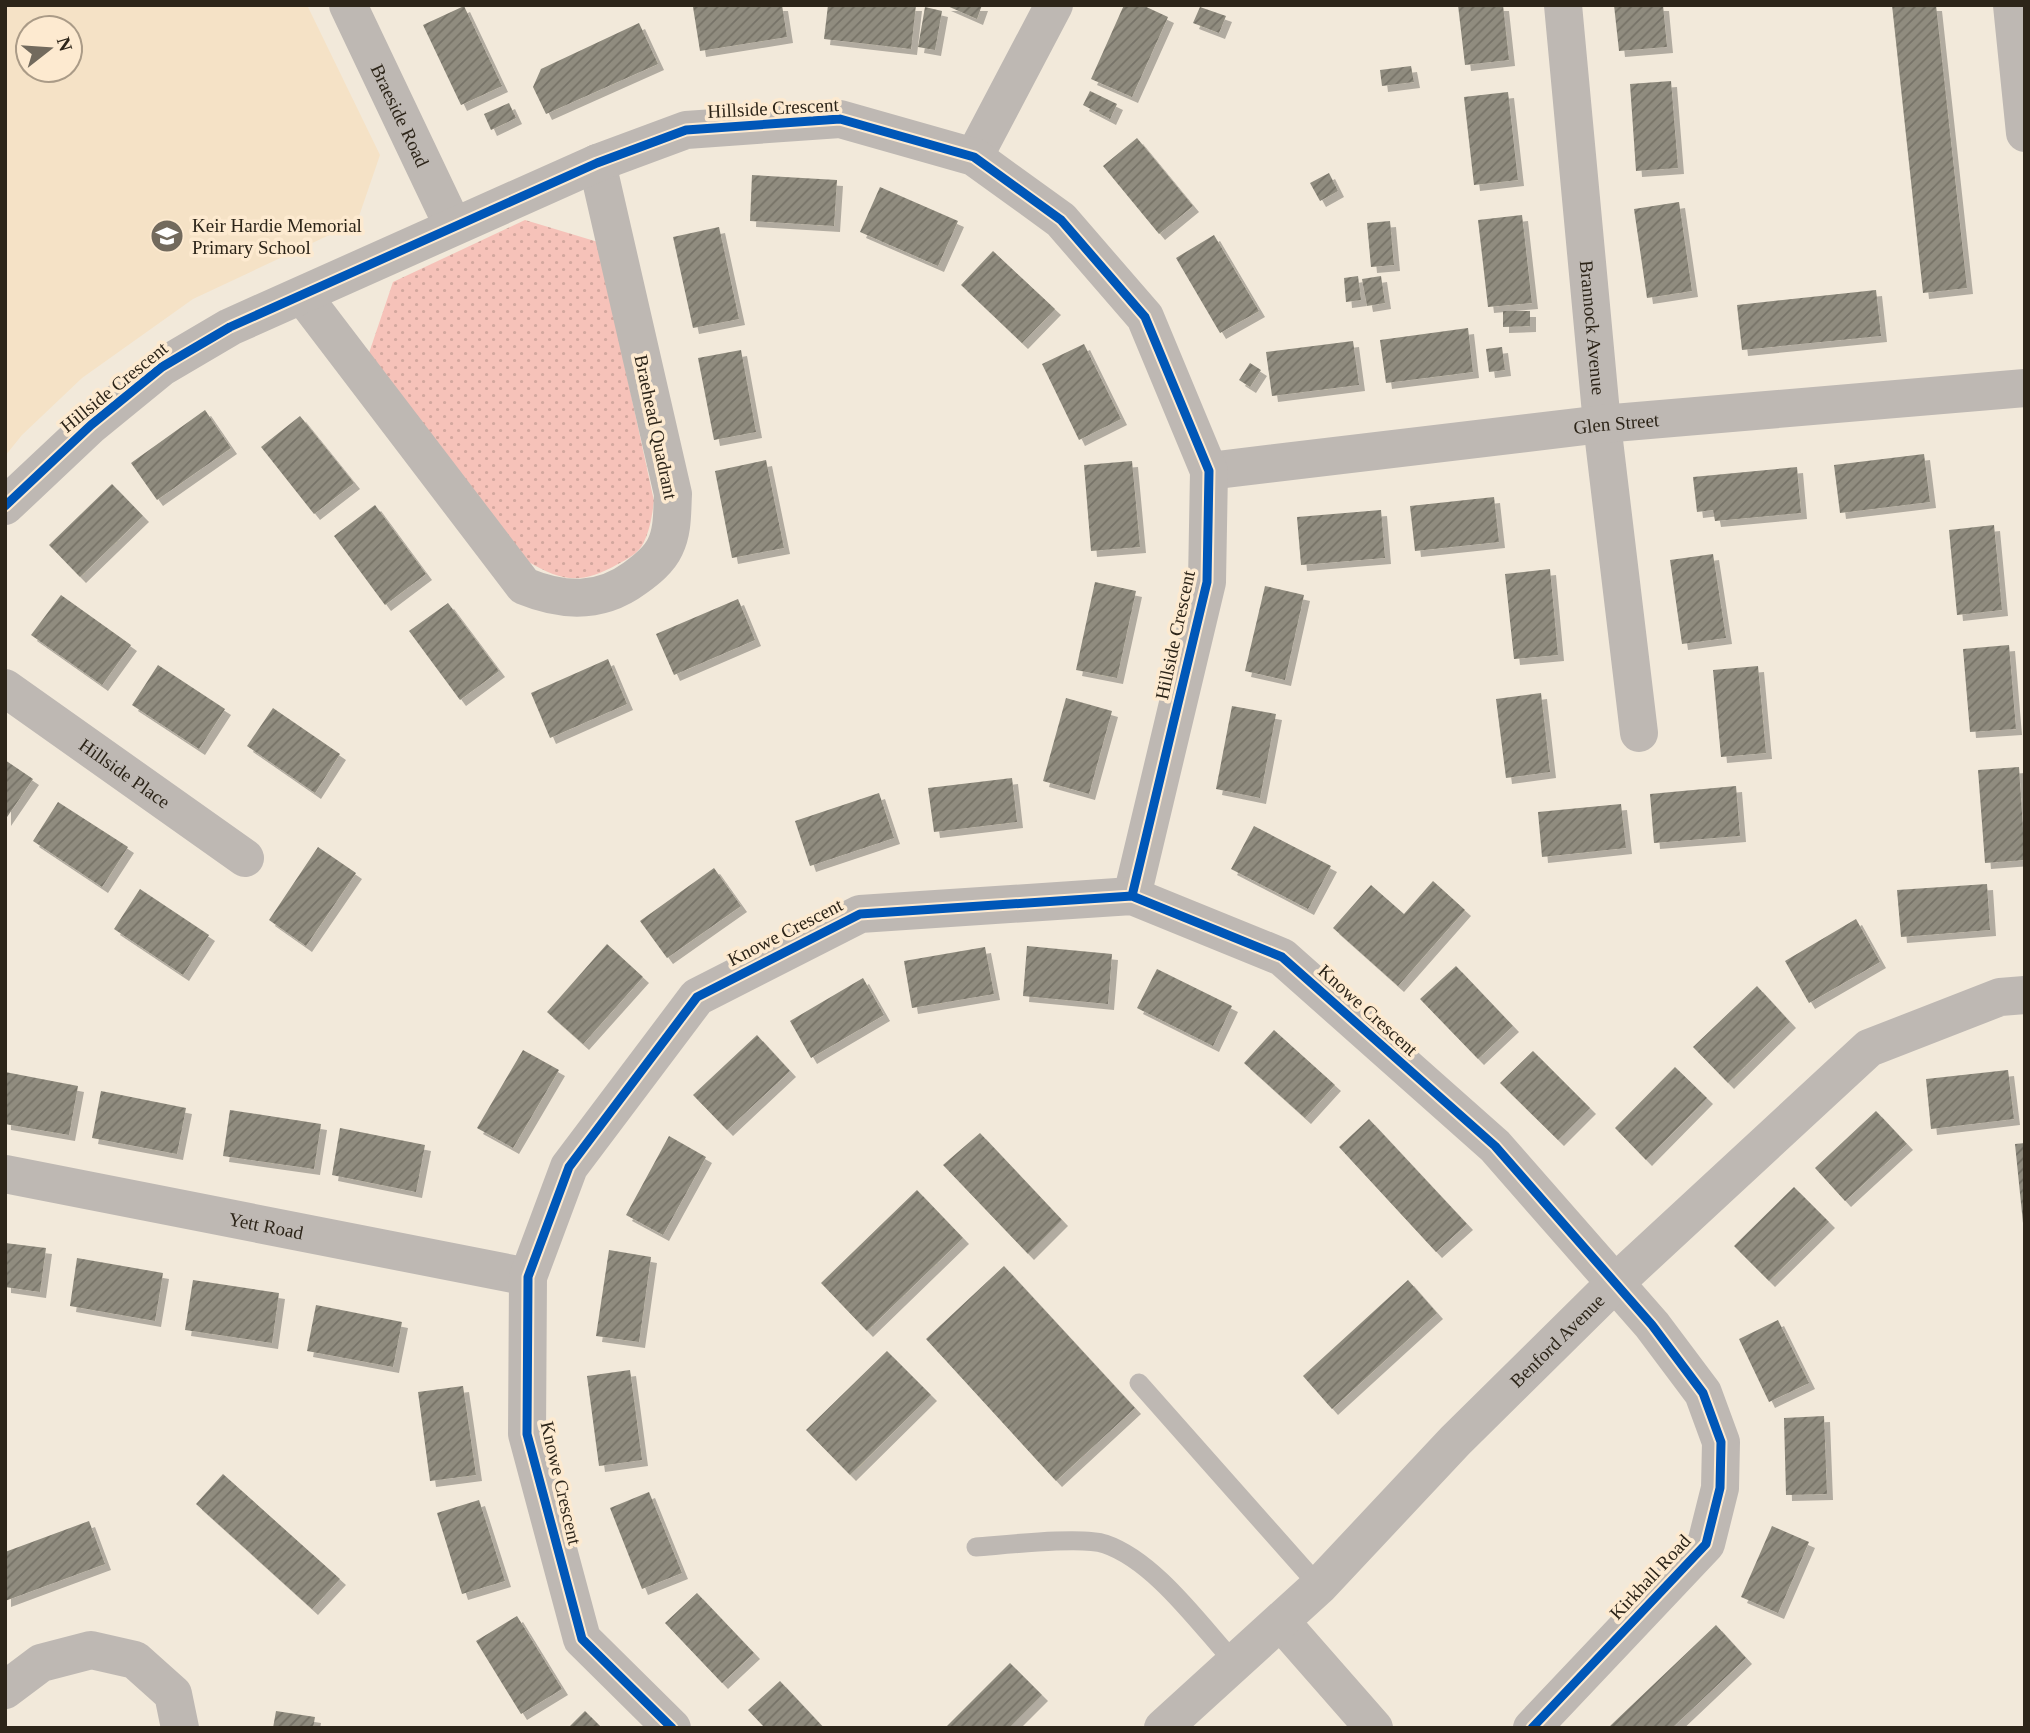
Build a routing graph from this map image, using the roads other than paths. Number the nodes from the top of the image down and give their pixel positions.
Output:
1 (348, 5) edge
2 (1054, 5) edge
3 (1563, 5) edge
4 (2012, 5) edge
5 (2025, 133) edge
6 (974, 157) junction
7 (597, 163) junction
8 (453, 226) junction
9 (303, 296) junction
10 (2025, 388) edge
11 (1602, 424) junction
12 (1209, 471) junction
13 (5, 506) edge
14 (5, 688) edge
15 (1639, 733) dead end
16 (245, 858) dead end
17 (1132, 896) junction
18 (2025, 995) edge
19 (5, 1174) edge
20 (528, 1277) junction
21 (1614, 1284) junction
22 (1139, 1383) dead end
23 (976, 1547) dead end
24 (1319, 1586) junction
25 (1281, 1622) junction
26 (1235, 1663) junction
27 (5, 1690) edge
28 (180, 1728) edge
29 (672, 1728) edge
30 (1163, 1728) edge
31 (1374, 1728) edge
32 (1532, 1728) edge

1 - 8 street, Braeside Road
2 - 6 street
3 - 11 street, Brannock Avenue
4 - 5 street
6 - 7 street, Hillside Crescent
6 - 12 street, Hillside Crescent
7 - 8 street, Hillside Crescent
7 - 9 street, Braehead Quadrant
8 - 9 street, Hillside Crescent
9 - 13 street, Hillside Crescent
10 - 11 street, Glen Street
11 - 12 street, Glen Street
11 - 15 street, Brannock Avenue
12 - 17 street, Hillside Crescent
14 - 16 street, Hillside Place
17 - 20 street, Knowe Crescent
17 - 21 street, Knowe Crescent
18 - 21 street, Benford Avenue
19 - 20 street, Yett Road
20 - 29 street, Knowe Crescent
21 - 24 street, Benford Avenue
21 - 32 street, Kirkhall Road
22 - 24 lane
23 - 26 lane
24 - 25 street, Benford Avenue
25 - 26 street, Benford Avenue
25 - 31 street
26 - 30 street, Benford Avenue
27 - 28 street

